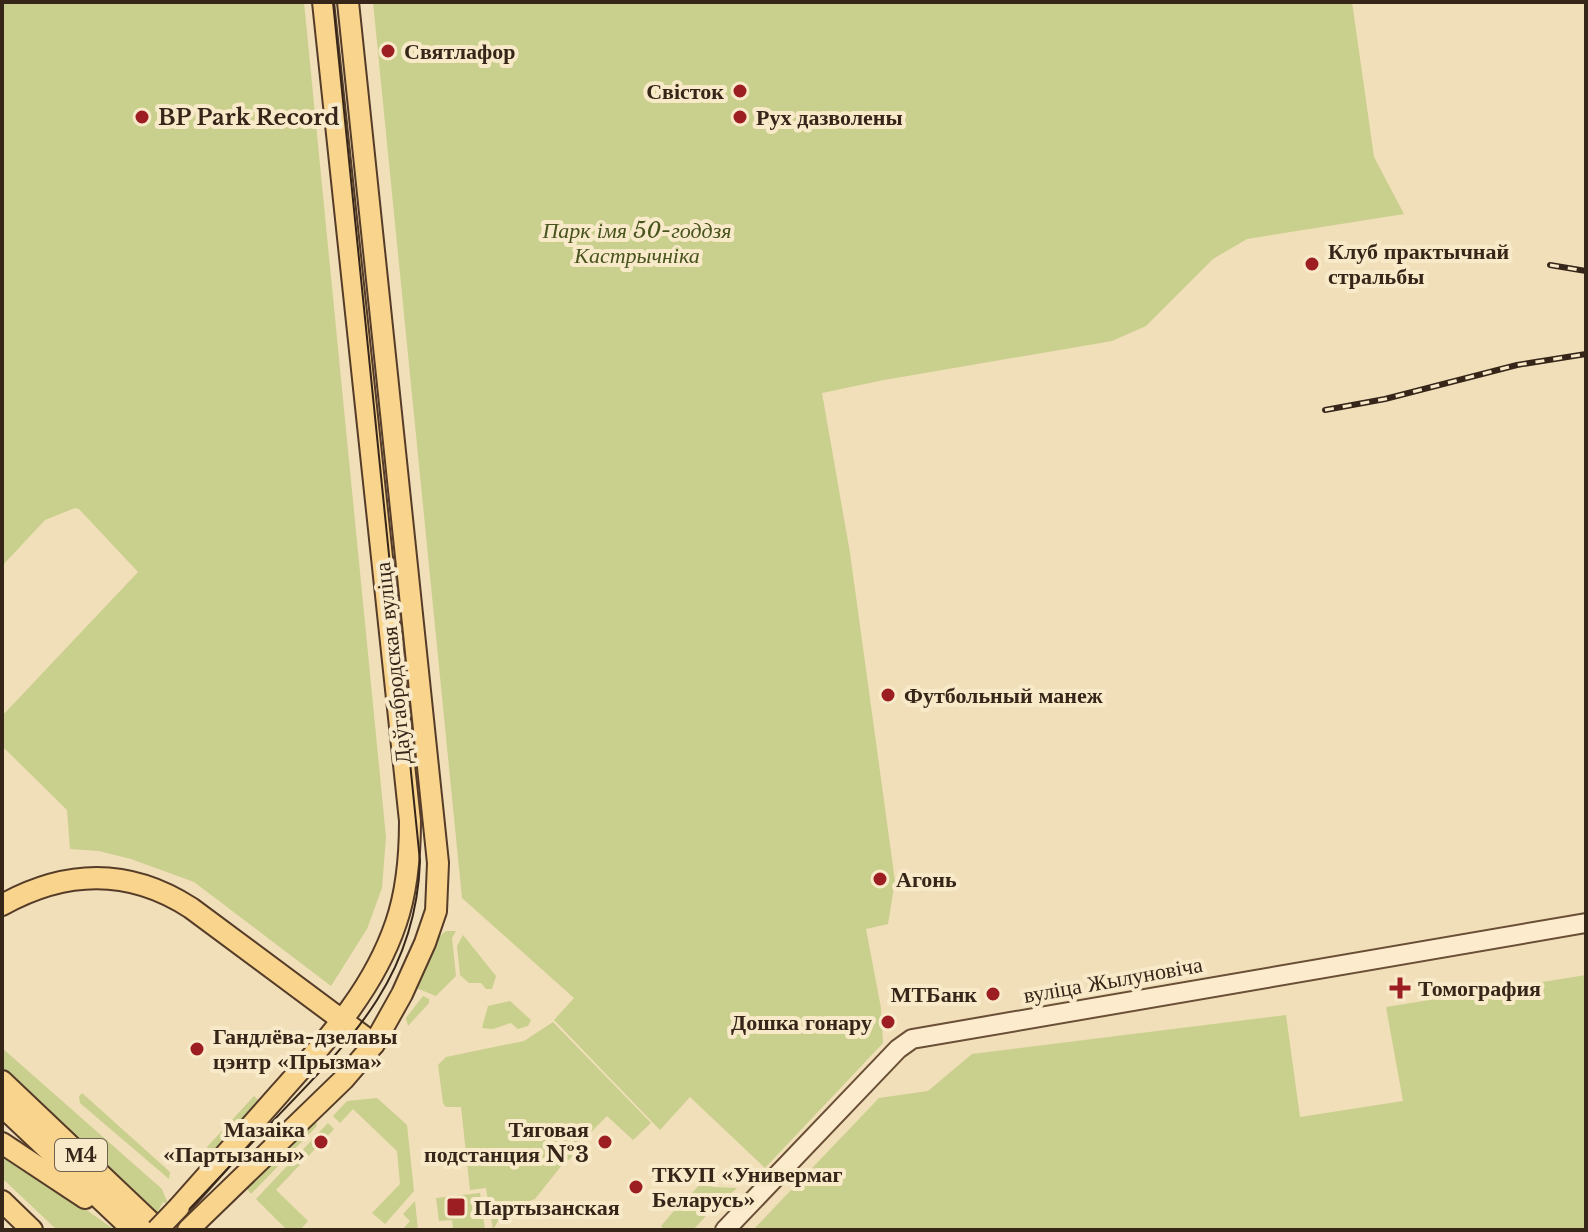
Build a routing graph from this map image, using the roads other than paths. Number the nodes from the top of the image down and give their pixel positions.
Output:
1 (323, 2) edge
2 (348, 2) edge
3 (2, 905) edge
4 (1586, 923) edge
5 (343, 1021) junction
6 (374, 1044) junction
7 (2, 1081) edge
8 (2, 1106) edge
9 (2, 1143) edge
10 (2, 1201) edge
11 (181, 1204) junction
12 (197, 1221) edge
13 (132, 1229) edge
14 (32, 1230) edge
15 (158, 1230) edge
16 (725, 1230) edge

1 - 5 main road, Даўгабродская вуліца
2 - 6 main road, Даўгабродская вуліца
3 - 5 main road
4 - 16 street, вуліца Жылуновіча
5 - 6 main road
5 - 11 main road, Даўгабродская вуліца
6 - 12 main road, Даўгабродская вуліца
7 - 15 main road, М4
8 - 13 main road, М4
9 - 13 main road
10 - 14 main road
11 - 12 main road
11 - 15 main road, Даўгабродская вуліца, bridge

